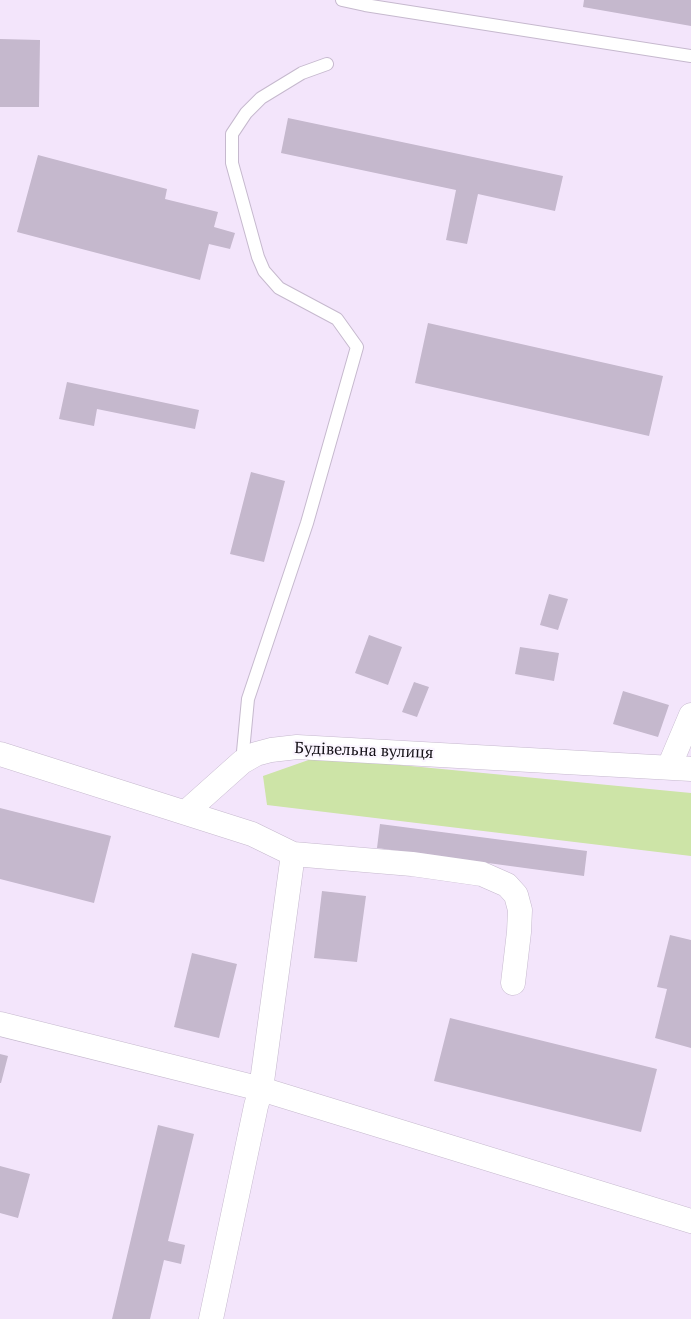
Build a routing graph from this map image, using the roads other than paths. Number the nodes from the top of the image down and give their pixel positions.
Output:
1 (342, 0) edge
2 (691, 56) edge
3 (327, 64) dead end
4 (691, 715) edge
5 (0, 754) edge
6 (242, 762) junction
7 (680, 768) edge
8 (186, 812) junction
9 (293, 854) junction
10 (513, 983) dead end
11 (0, 1024) edge
12 (261, 1090) junction
13 (691, 1221) edge
14 (211, 1319) edge

1 - 2 lane
3 - 6 lane
4 - 7 street, Будівельна вулиця
5 - 8 street
6 - 7 street, Будівельна вулиця
6 - 8 street, Будівельна вулиця
8 - 9 street
9 - 10 street
9 - 12 street
11 - 12 street
12 - 13 street
12 - 14 street

